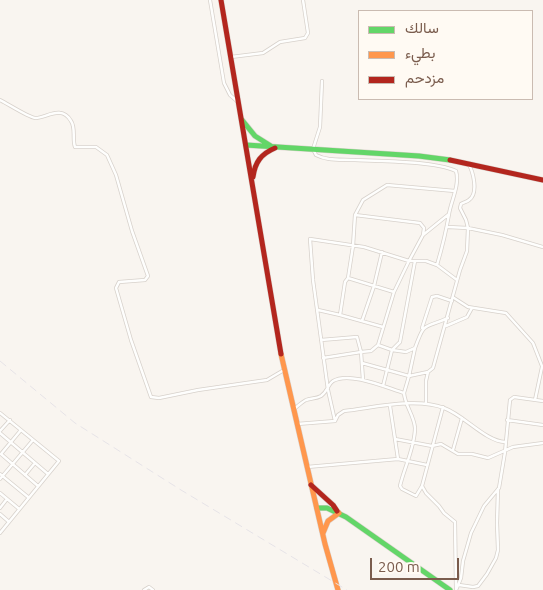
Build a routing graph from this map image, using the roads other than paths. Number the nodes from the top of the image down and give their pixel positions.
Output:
1 (210, 0) edge
2 (221, 0) edge
3 (303, 0) edge
4 (231, 58) junction
5 (322, 81) dead end
6 (0, 100) edge
7 (239, 103) junction
8 (241, 118) junction
9 (246, 145) junction
10 (278, 148) junction
11 (313, 149) junction
12 (468, 163) junction
13 (543, 180) edge
14 (252, 181) junction
15 (455, 191) junction
16 (449, 214) junction
17 (355, 215) junction
18 (448, 227) junction
19 (468, 228) junction
20 (423, 235) junction
21 (353, 246) junction
22 (543, 247) edge
23 (382, 252) junction
24 (409, 261) junction
25 (415, 261) junction
26 (437, 265) junction
27 (348, 278) junction
28 (457, 280) junction
29 (374, 286) junction
30 (394, 292) junction
31 (452, 299) junction
32 (472, 308) junction
33 (318, 310) junction
34 (340, 315) junction
35 (448, 318) junction
36 (362, 321) junction
37 (446, 326) junction
38 (383, 327) junction
39 (421, 330) junction
40 (321, 340) junction
41 (378, 346) junction
42 (415, 348) junction
43 (392, 350) junction
44 (361, 352) junction
45 (323, 358) junction
46 (362, 363) junction
47 (543, 366) edge
48 (284, 370) junction
49 (386, 371) junction
50 (428, 372) junction
51 (542, 375) edge
52 (408, 376) junction
53 (363, 380) junction
54 (383, 386) junction
55 (328, 390) junction
56 (404, 393) junction
57 (535, 400) junction
58 (543, 401) edge
59 (406, 404) junction
60 (426, 404) junction
61 (390, 406) junction
62 (443, 407) junction
63 (292, 410) junction
64 (0, 412) edge
65 (463, 418) junction
66 (10, 420) junction
67 (507, 420) junction
68 (335, 421) junction
69 (296, 424) junction
70 (543, 425) edge
71 (21, 430) junction
72 (0, 432) edge
73 (395, 439) junction
74 (33, 440) junction
75 (11, 442) junction
76 (412, 442) junction
77 (505, 442) junction
78 (543, 442) edge
79 (432, 446) junction
80 (452, 450) junction
81 (22, 452) junction
82 (505, 452) junction
83 (0, 455) edge
84 (398, 459) junction
85 (407, 461) junction
86 (35, 463) junction
87 (13, 464) junction
88 (427, 465) junction
89 (307, 467) junction
90 (48, 474) junction
91 (25, 475) junction
92 (1, 476) edge
93 (311, 485) junction
94 (38, 486) junction
95 (422, 486) junction
96 (498, 488) junction
97 (0, 493) edge
98 (28, 497) junction
99 (7, 499) junction
100 (0, 508) edge
101 (19, 508) junction
102 (317, 508) junction
103 (338, 513) junction
104 (0, 514) edge
105 (9, 521) junction
106 (0, 533) edge
107 (322, 534) junction
108 (459, 585) junction
109 (144, 590) edge
110 (153, 590) edge
111 (338, 590) edge
112 (450, 590) edge
113 (456, 590) edge

1 - 7 street
2 - 4 main road
3 - 4 street
4 - 7 main road
5 - 11 street
6 - 48 street
7 - 8 main road
8 - 9 main road
8 - 10 main road
9 - 10 main road
9 - 14 main road
10 - 11 main road
10 - 14 main road
11 - 12 main road
11 - 15 street
12 - 13 main road
12 - 19 street
14 - 48 main road
15 - 16 street
15 - 17 street
16 - 18 street
16 - 20 street
17 - 20 street
17 - 21 street
18 - 19 street
18 - 26 street
19 - 22 street
19 - 28 street
20 - 24 street
21 - 23 street
21 - 27 street
21 - 33 street
23 - 24 street
23 - 29 street
24 - 25 street
24 - 30 street
25 - 26 street
25 - 43 street
26 - 28 street
27 - 29 street
27 - 34 street
28 - 31 street
29 - 30 street
29 - 36 street
30 - 38 street
31 - 32 street
31 - 35 street
31 - 39 street
32 - 37 street
32 - 47 street
33 - 34 street
33 - 40 street
34 - 36 street
35 - 37 street
35 - 39 street
36 - 38 street
37 - 50 street
38 - 41 street
39 - 42 street
40 - 44 street
40 - 45 street
41 - 43 street
41 - 44 street
42 - 43 street
42 - 52 street
43 - 49 street
44 - 45 street
44 - 46 street
45 - 55 street
46 - 49 street
46 - 53 street
47 - 51 street
48 - 63 main road
49 - 52 street
49 - 54 street
50 - 52 street
50 - 60 street
51 - 57 street
52 - 56 street
53 - 54 street
53 - 55 street
54 - 56 street
55 - 63 street
55 - 68 street
56 - 59 street
57 - 58 street
57 - 67 street
59 - 60 street
59 - 61 street
59 - 76 street
60 - 62 street
61 - 68 street
61 - 73 street
62 - 65 street
62 - 79 street
63 - 69 main road
64 - 66 street
65 - 77 street
65 - 80 street
66 - 71 street
66 - 72 street
67 - 70 street
67 - 77 street
68 - 69 street
69 - 89 main road
71 - 74 street
71 - 75 street
72 - 75 street
73 - 76 street
73 - 84 street
74 - 81 street
74 - 90 street
75 - 81 street
75 - 83 street
76 - 79 street
76 - 85 street
77 - 82 street
78 - 82 street
79 - 80 street
79 - 88 street
80 - 82 street
81 - 86 street
81 - 87 street
82 - 96 street
83 - 87 street
84 - 85 street
84 - 89 street
85 - 88 street
85 - 95 street
86 - 90 street
86 - 91 street
87 - 91 street
87 - 92 street
88 - 95 street
89 - 93 main road
90 - 94 street
91 - 94 street
92 - 98 street
93 - 102 main road
93 - 103 main road
94 - 98 street
95 - 113 street
96 - 108 street
96 - 108 street
97 - 99 street
98 - 101 street
99 - 100 street
99 - 101 street
101 - 105 street
102 - 103 main road
102 - 107 main road
103 - 107 main road
103 - 112 main road
104 - 105 street
105 - 106 street
107 - 111 main road
108 - 113 street
109 - 110 street

